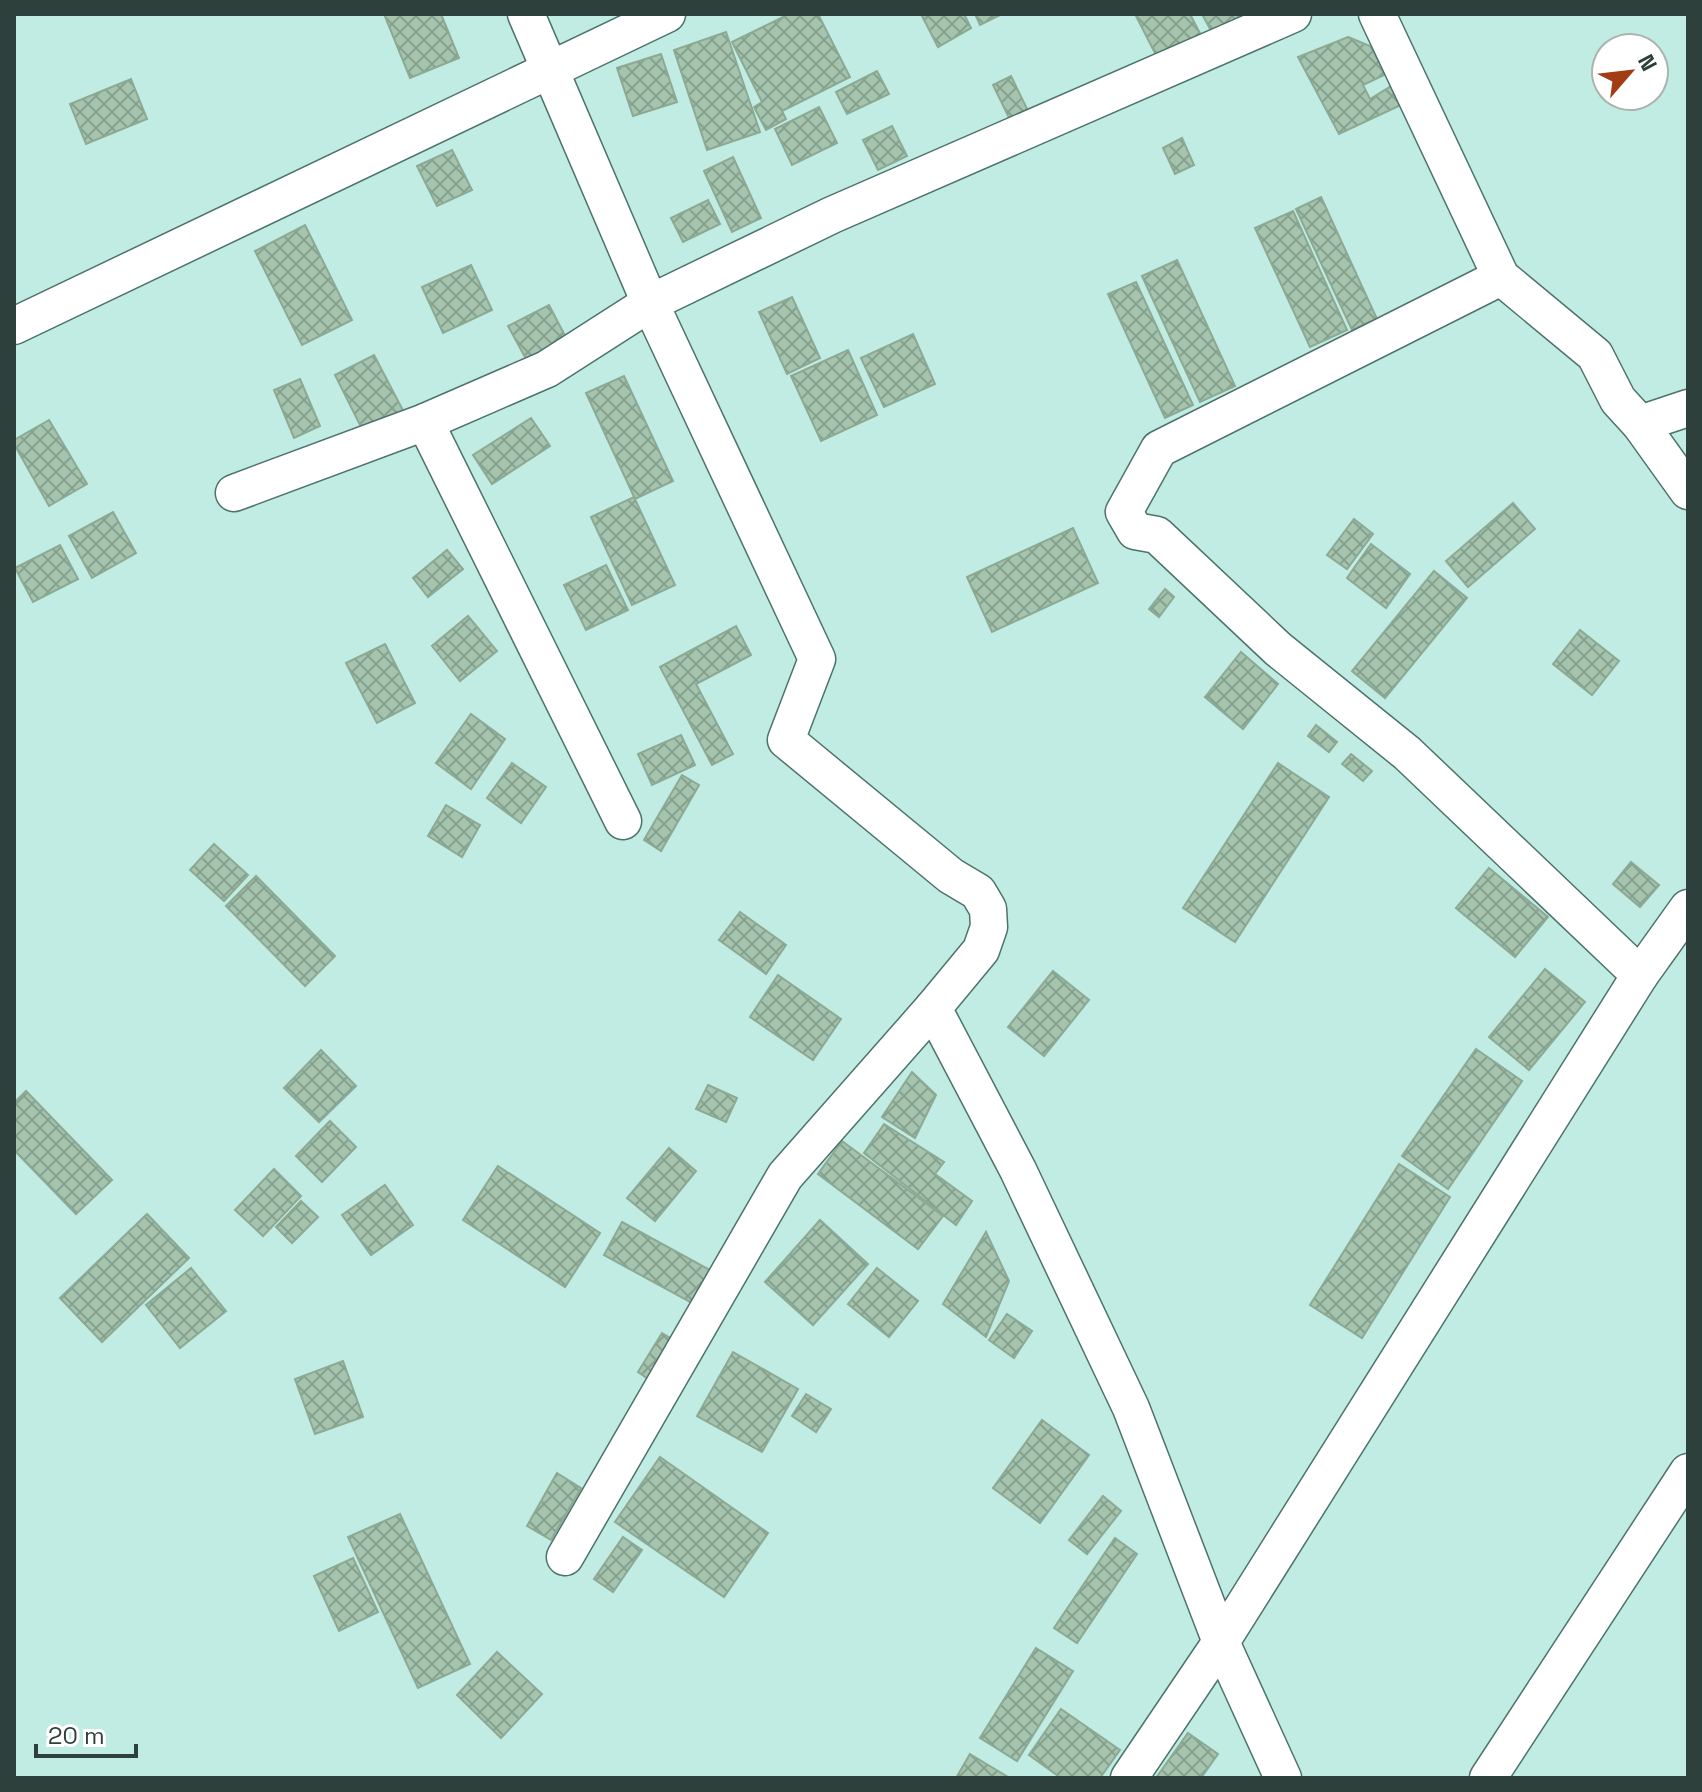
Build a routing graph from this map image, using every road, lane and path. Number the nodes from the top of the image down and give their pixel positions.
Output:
1 (526, 14) edge
2 (667, 14) edge
3 (1293, 14) edge
4 (1377, 14) edge
5 (551, 69) junction
6 (1501, 277) junction
7 (650, 303) junction
8 (14, 326) edge
9 (1688, 408) edge
10 (425, 422) junction
11 (1640, 424) junction
12 (1688, 491) edge
13 (234, 493) dead end
14 (623, 821) dead end
15 (1688, 908) edge
16 (1640, 975) junction
17 (933, 1008) junction
18 (1688, 1472) edge
19 (565, 1557) dead end
20 (1221, 1642) junction
21 (1129, 1778) edge
22 (1283, 1778) edge
23 (1488, 1778) edge

1 - 5 street
2 - 5 street
3 - 7 street
4 - 6 street
5 - 7 street
5 - 8 street
6 - 11 street
6 - 16 street
7 - 10 street
7 - 17 street
9 - 11 street
10 - 13 street
10 - 14 street
11 - 12 street
15 - 16 street
16 - 20 street
17 - 19 street
17 - 20 street
18 - 23 street
20 - 21 street
20 - 22 street

